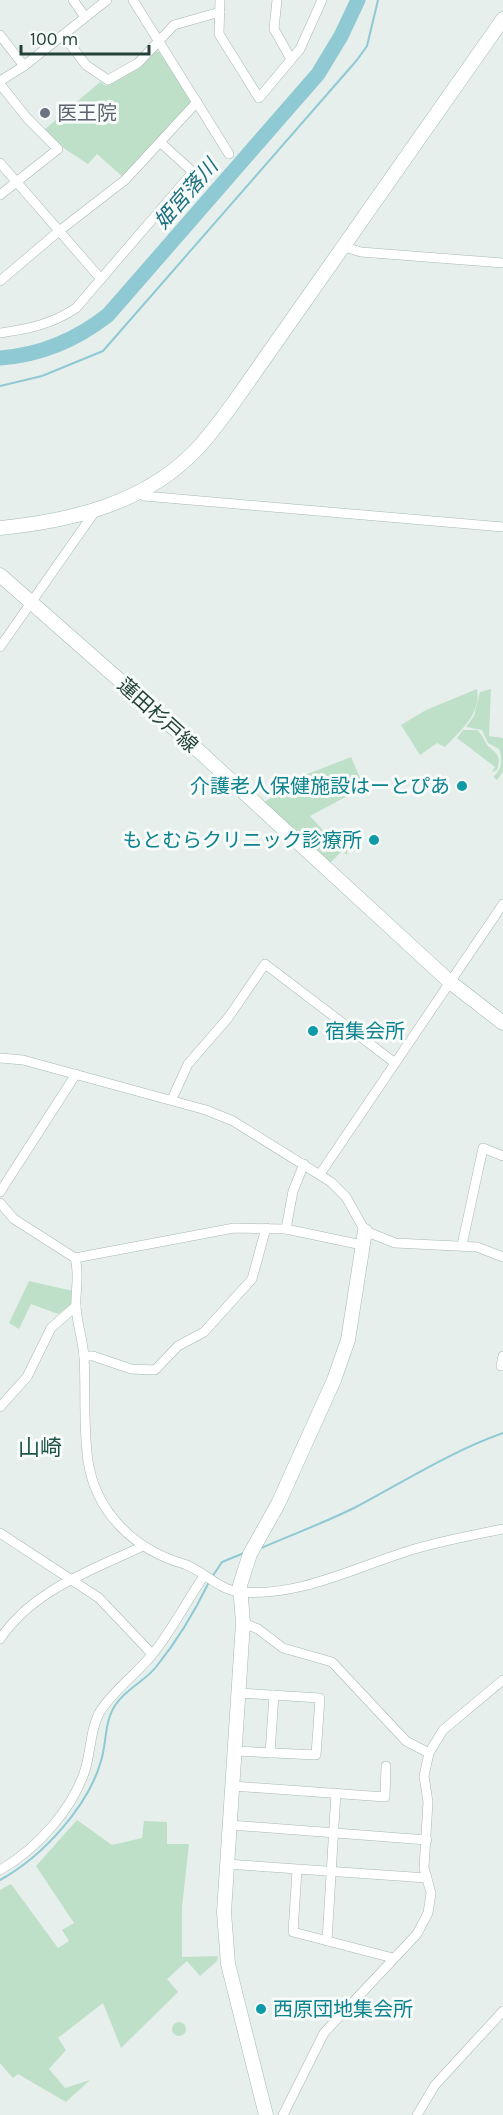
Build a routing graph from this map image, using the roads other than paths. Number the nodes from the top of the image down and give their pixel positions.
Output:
1 (73, 0) edge
2 (107, 0) edge
3 (133, 0) edge
4 (220, 0) edge
5 (277, 0) edge
6 (322, 0) edge
7 (220, 12) junction
8 (85, 17) junction
9 (503, 19) edge
10 (63, 35) junction
11 (2, 40) edge
12 (159, 41) junction
13 (291, 59) junction
14 (24, 66) junction
15 (0, 82) edge
16 (197, 102) junction
17 (161, 143) junction
18 (229, 154) dead end
19 (0, 164) edge
20 (16, 183) junction
21 (0, 195) edge
22 (59, 231) junction
23 (345, 247) junction
24 (503, 263) edge
25 (101, 279) junction
26 (0, 281) edge
27 (0, 333) edge
28 (139, 492) junction
29 (96, 510) junction
30 (503, 527) edge
31 (0, 528) edge
32 (0, 575) edge
33 (31, 606) junction
34 (0, 647) edge
35 (503, 904) edge
36 (450, 982) junction
37 (503, 1023) edge
38 (0, 1058) edge
39 (395, 1063) junction
40 (76, 1074) junction
41 (172, 1099) junction
42 (503, 1156) edge
43 (304, 1164) junction
44 (320, 1174) junction
45 (0, 1192) edge
46 (0, 1203) edge
47 (266, 1228) junction
48 (286, 1229) junction
49 (365, 1231) junction
50 (362, 1245) junction
51 (462, 1245) junction
52 (503, 1257) edge
53 (75, 1258) junction
54 (76, 1306) junction
55 (84, 1356) junction
56 (0, 1407) edge
57 (503, 1529) edge
58 (0, 1533) edge
59 (141, 1547) junction
60 (204, 1576) junction
61 (72, 1580) junction
62 (240, 1592) junction
63 (243, 1623) junction
64 (0, 1639) edge
65 (152, 1654) junction
66 (503, 1680) edge
67 (238, 1693) junction
68 (274, 1695) junction
69 (235, 1751) junction
70 (270, 1752) junction
71 (429, 1753) junction
72 (386, 1766) dead end
73 (233, 1786) junction
74 (336, 1793) junction
75 (231, 1825) junction
76 (334, 1833) junction
77 (427, 1840) junction
78 (227, 1864) junction
79 (0, 1870) edge
80 (297, 1870) junction
81 (331, 1872) junction
82 (427, 1878) junction
83 (327, 1941) junction
84 (393, 1958) junction
85 (503, 2011) edge
86 (266, 2115) edge
87 (283, 2115) edge
88 (417, 2115) edge

1 - 8 street
2 - 8 street
3 - 12 street
4 - 7 street
5 - 13 street
6 - 13 street
7 - 12 street
7 - 13 street
8 - 10 street
9 - 23 street
10 - 12 street
10 - 14 street
11 - 14 street
12 - 16 street
14 - 15 street
15 - 20 street
16 - 17 street
16 - 18 street
17 - 22 street
17 - 25 street
19 - 20 street
20 - 21 street
20 - 22 street
22 - 25 street
22 - 26 street
23 - 24 street
23 - 28 street
25 - 27 street
28 - 29 street
28 - 30 street
29 - 31 street
29 - 33 street
32 - 33 street, 蓮田杉戸線
33 - 34 street
33 - 36 street, 蓮田杉戸線
35 - 36 street
36 - 37 street, 蓮田杉戸線
36 - 39 street
38 - 40 street
39 - 41 street
39 - 44 street
40 - 41 street
40 - 45 street
41 - 43 street
42 - 51 street
43 - 44 street
43 - 48 street
44 - 49 street
46 - 53 street
47 - 48 street
47 - 53 street
47 - 55 street
48 - 50 street
49 - 50 street
49 - 51 street
50 - 62 street
51 - 52 street
53 - 54 street
54 - 55 street
54 - 56 street
55 - 59 street
57 - 62 street
58 - 61 street
59 - 60 street
59 - 61 street
60 - 62 street
60 - 65 street
61 - 64 street
61 - 65 street
62 - 63 street
63 - 67 street
63 - 71 street
65 - 79 street
66 - 71 street
67 - 68 street
67 - 69 street
68 - 70 street
68 - 70 street
69 - 70 street
69 - 73 street
71 - 77 street
72 - 74 street
73 - 74 street
73 - 75 street
74 - 76 street
75 - 76 street
75 - 78 street
76 - 77 street
76 - 81 street
77 - 82 street
78 - 80 street
78 - 86 street
80 - 81 street
80 - 83 street
81 - 82 street
81 - 83 street
82 - 84 street
83 - 84 street
84 - 87 street
85 - 88 street

